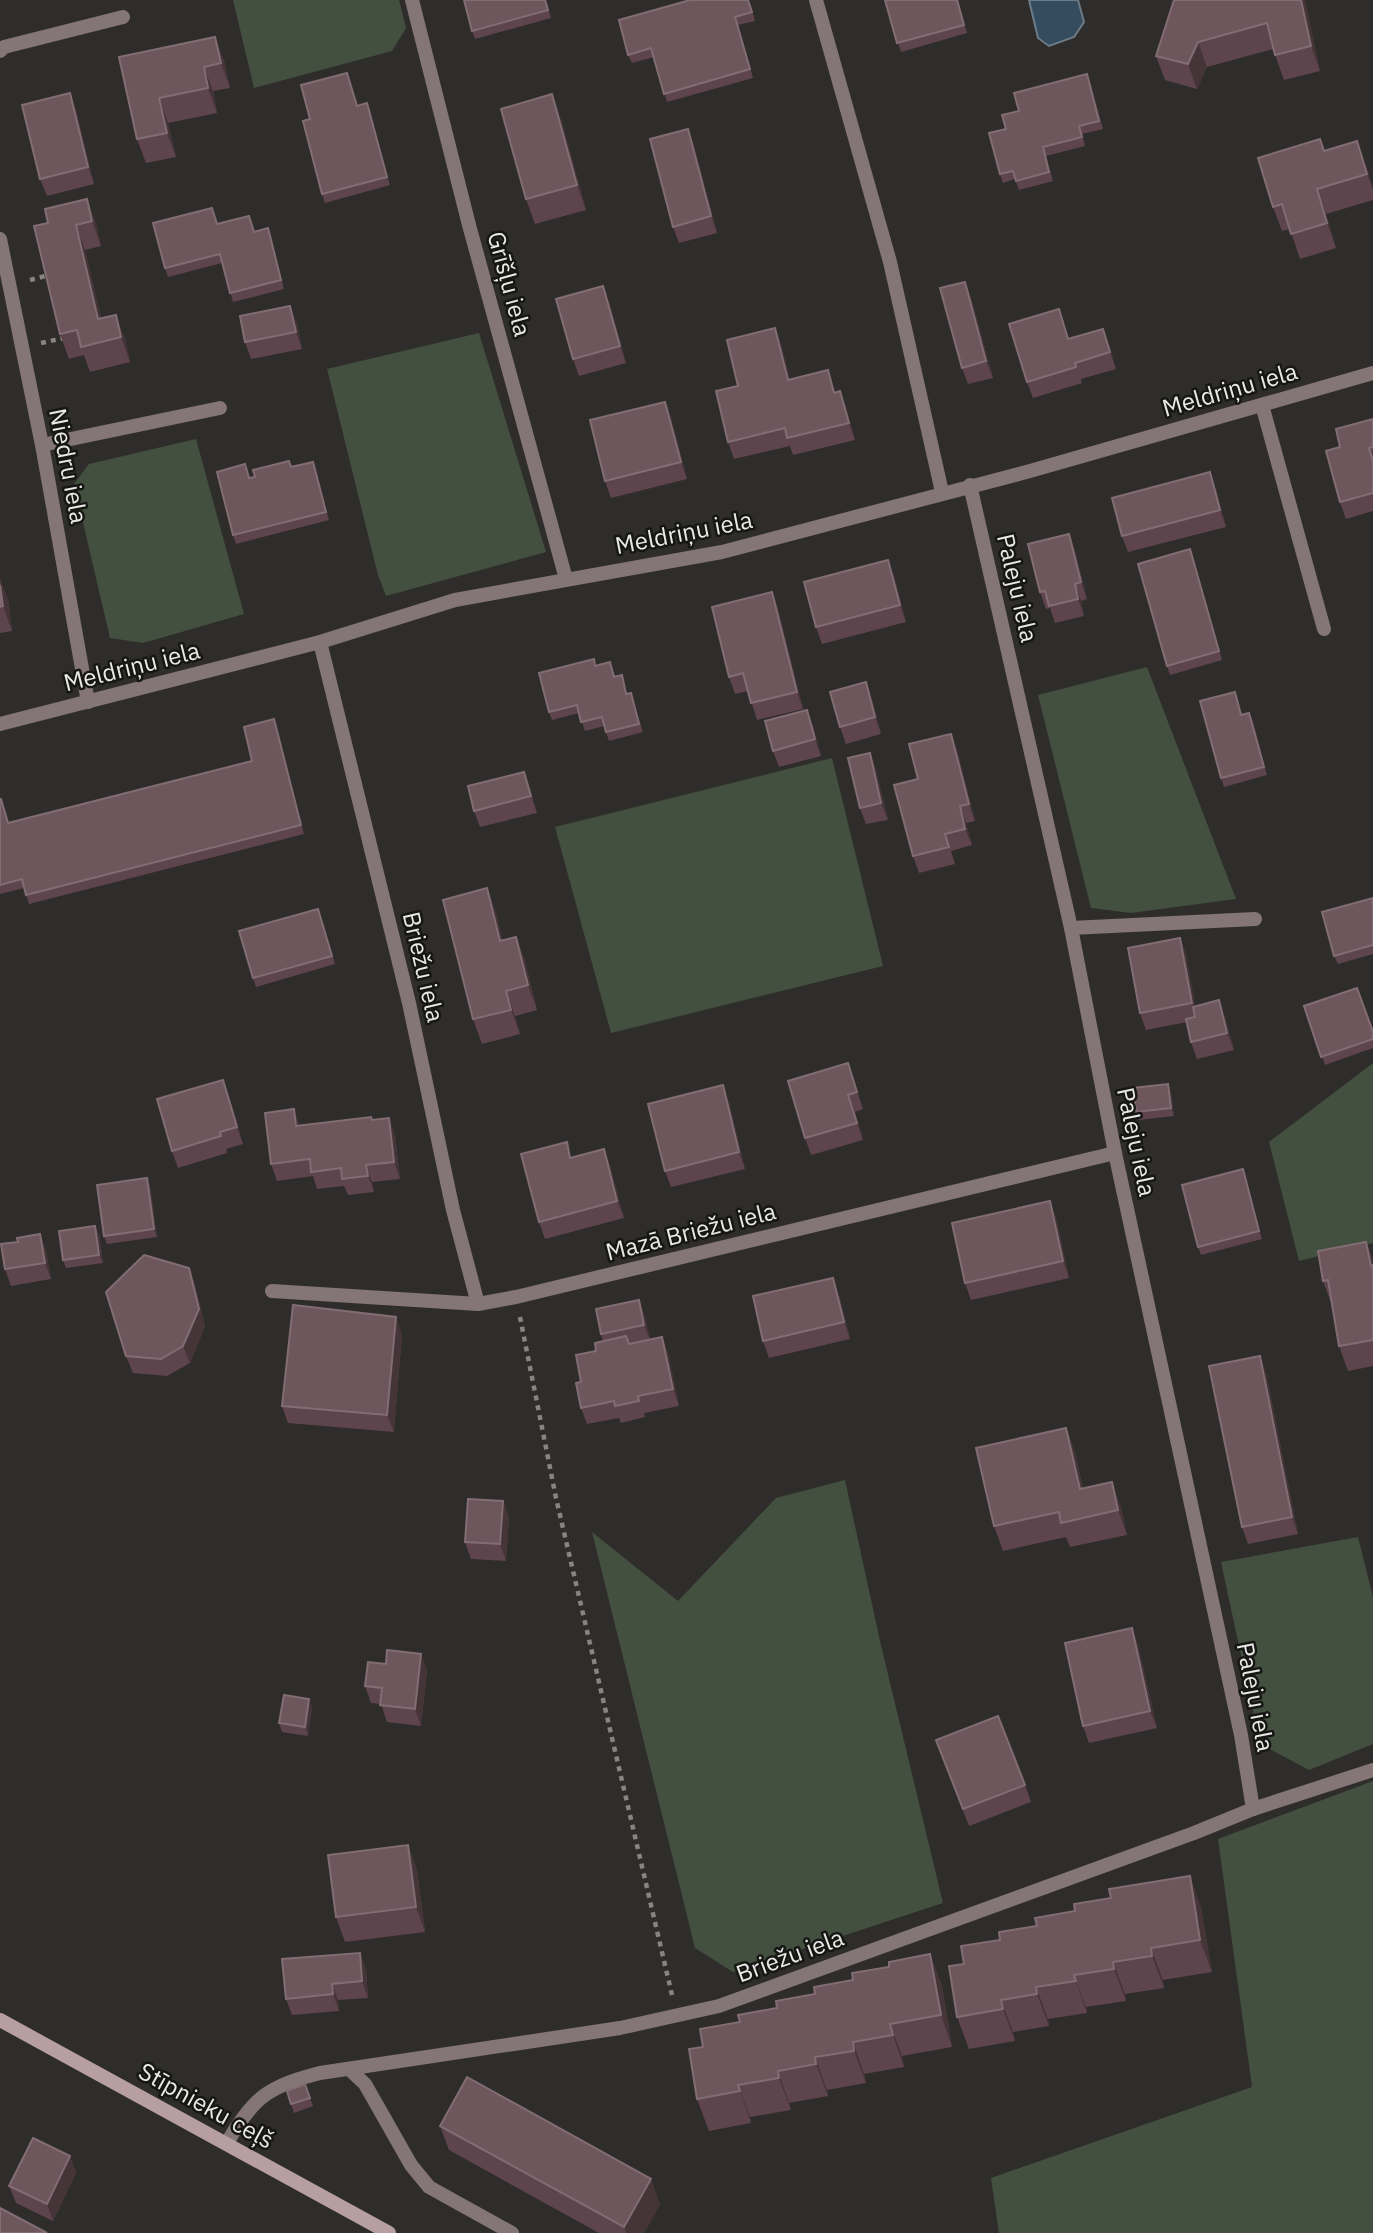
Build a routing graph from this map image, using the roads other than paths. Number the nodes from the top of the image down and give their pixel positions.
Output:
1 (412, 0) edge
2 (816, 0) edge
3 (123, 17) dead end
4 (0, 51) edge
5 (0, 239) edge
6 (1373, 373) edge
7 (1262, 405) junction
8 (220, 408) dead end
9 (42, 445) junction
10 (970, 485) junction
11 (942, 492) junction
12 (566, 579) junction
13 (1324, 629) dead end
14 (320, 642) junction
15 (88, 702) junction
16 (0, 724) edge
17 (1255, 919) dead end
18 (1071, 928) junction
19 (1115, 1153) junction
20 (272, 1291) dead end
21 (478, 1304) junction
22 (1373, 1770) edge
23 (1253, 1810) junction
24 (0, 2020) edge
25 (350, 2070) junction
26 (227, 2143) junction
27 (389, 2233) edge
28 (512, 2233) edge

1 - 12 street, Grīšļu iela
2 - 11 street
3 - 4 street
5 - 9 street, Niedru iela
6 - 7 street, Meldriņu iela
7 - 10 street, Meldriņu iela
7 - 13 street
8 - 9 street
9 - 15 street, Niedru iela
10 - 11 street, Meldriņu iela
10 - 18 street, Paleju iela
11 - 12 street, Meldriņu iela
12 - 14 street, Meldriņu iela
14 - 15 street, Meldriņu iela
14 - 21 street, Briežu iela
15 - 16 street, Meldriņu iela
17 - 18 street
18 - 19 street, Paleju iela
19 - 21 street, Mazā Briežu iela
19 - 23 street, Paleju iela
20 - 21 street, Mazā Briežu iela
22 - 23 street, Briežu iela
23 - 25 street, Briežu iela
24 - 26 main road, Stīpnieku ceļš
25 - 26 street, Briežu iela
25 - 28 street
26 - 27 main road, Stīpnieku ceļš

